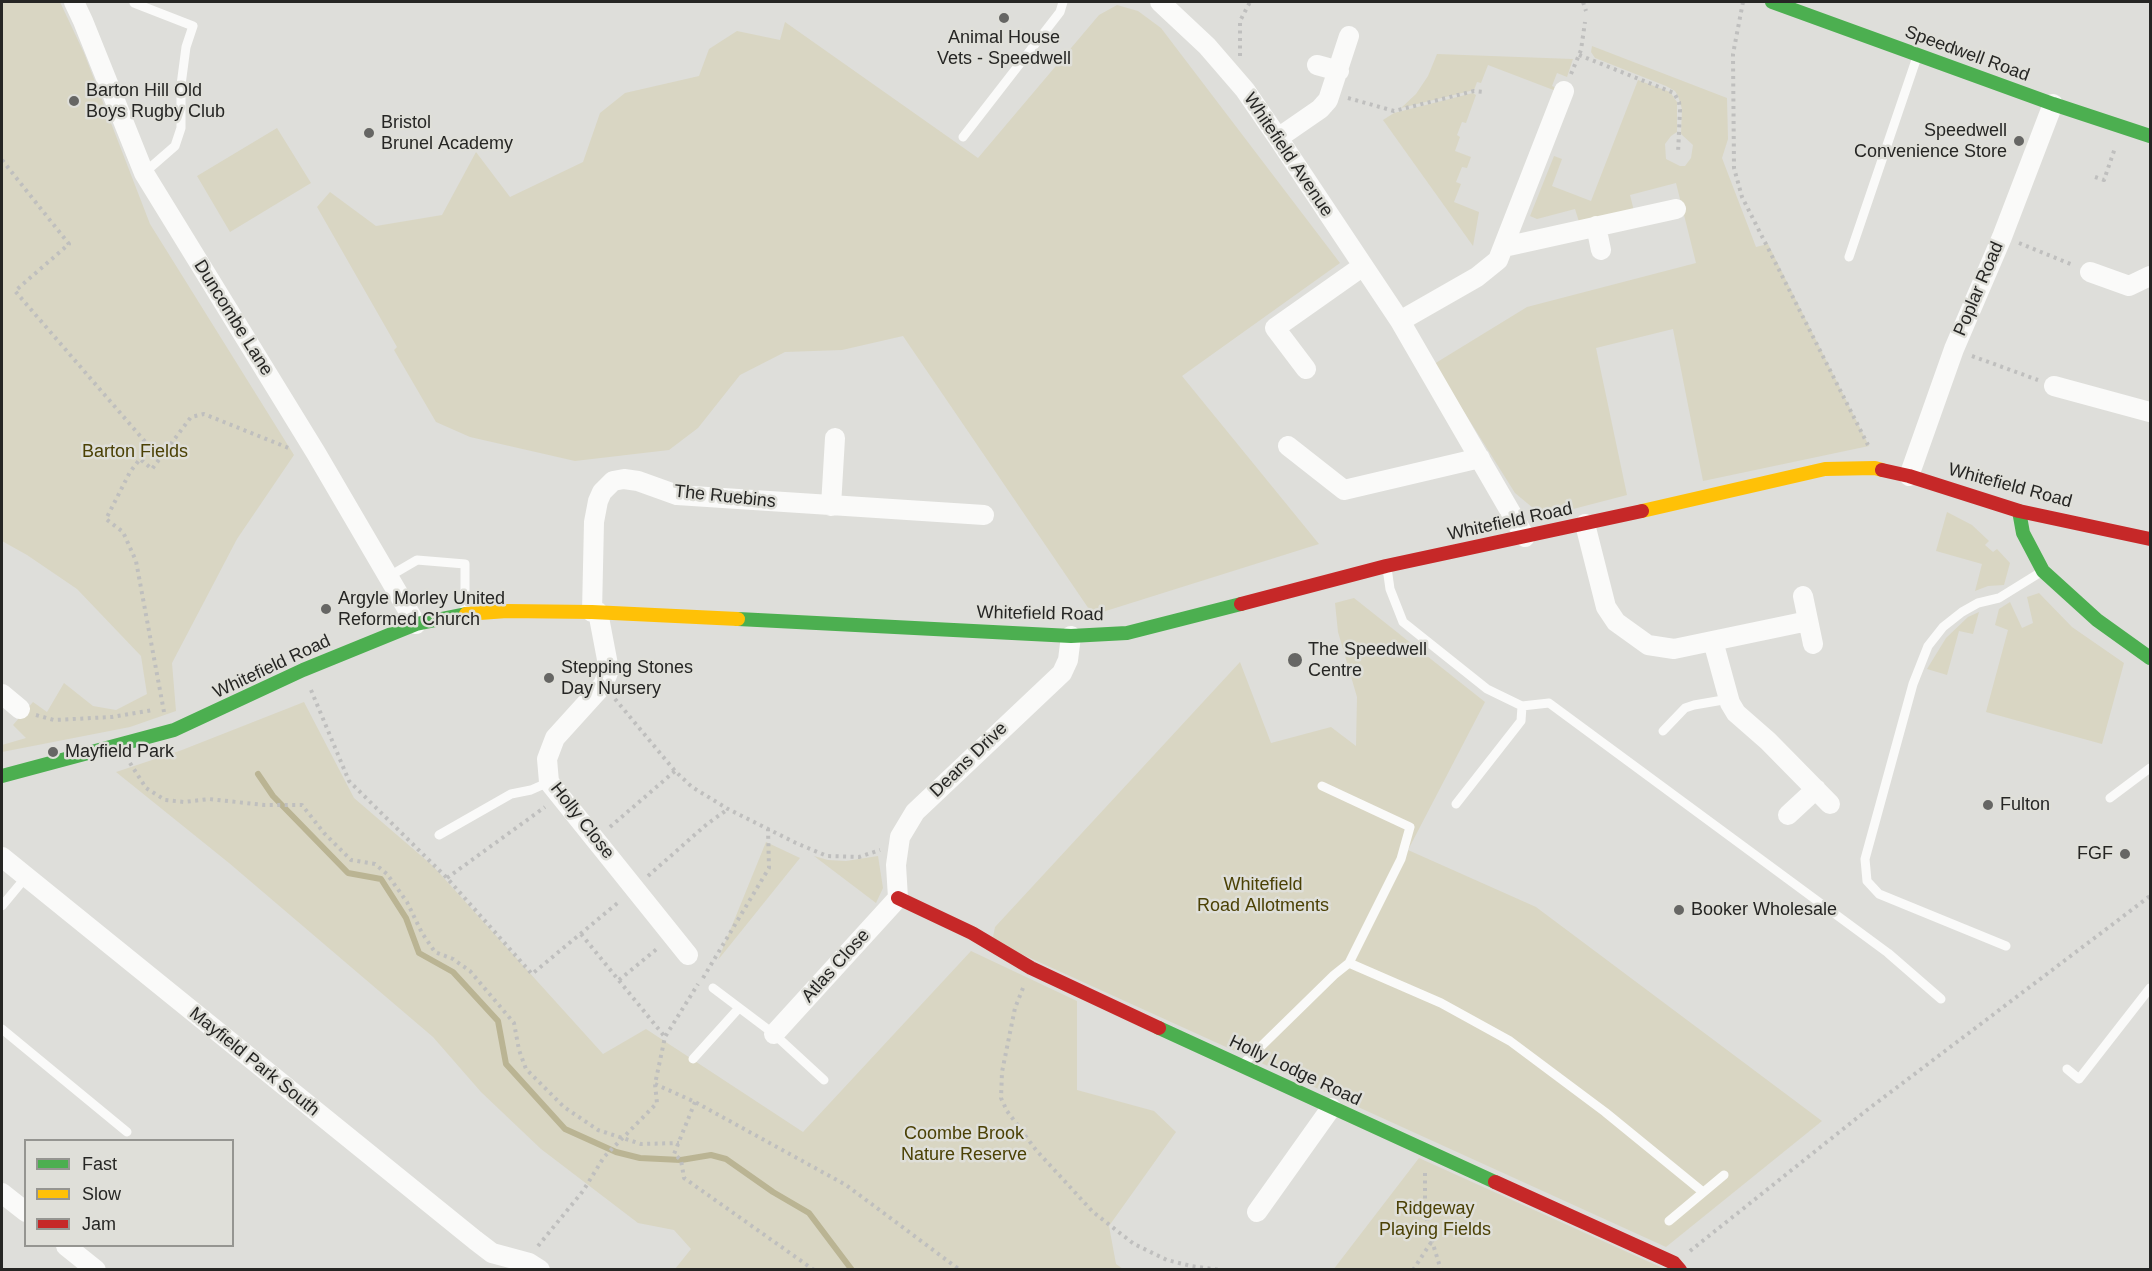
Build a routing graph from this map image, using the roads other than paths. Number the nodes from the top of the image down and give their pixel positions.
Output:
1 (74, 2) edge
2 (1063, 2) edge
3 (1160, 2) edge
4 (1772, 2) edge
5 (134, 3) dead end
6 (1349, 36) dead end
7 (1918, 56) junction
8 (1317, 65) dead end
9 (1339, 72) junction
10 (1564, 91) road end
11 (2053, 104) junction
12 (2151, 136) edge
13 (963, 137) dead end
14 (1278, 138) junction
15 (144, 173) junction
16 (1676, 208) dead end
17 (1596, 226) junction
18 (1504, 247) junction
19 (1602, 250) dead end
20 (1849, 256) dead end
21 (1363, 266) junction
22 (2090, 272) road end
23 (2151, 276) edge
24 (1400, 321) junction
25 (1306, 369) dead end
26 (2054, 386) road end
27 (2151, 412) edge
28 (835, 438) dead end
29 (1288, 446) dead end
30 (1480, 458) junction
31 (1909, 476) junction
32 (831, 506) junction
33 (2019, 511) junction
34 (984, 515) dead end
35 (1585, 524) junction
36 (1525, 537) junction
37 (2151, 539) edge
38 (1386, 566) junction
39 (2043, 571) junction
40 (388, 577) junction
41 (1803, 596) dead end
42 (595, 612) junction
43 (465, 614) junction
44 (1808, 621) junction
45 (416, 624) junction
46 (1071, 636) junction
47 (1713, 641) junction
48 (1813, 644) dead end
49 (2151, 658) edge
50 (2, 694) edge
51 (1729, 699) junction
52 (1522, 706) junction
53 (20, 710) road end
54 (1663, 731) dead end
55 (2151, 768) edge
56 (2, 776) edge
57 (1322, 786) dead end
58 (554, 789) junction
59 (1816, 789) junction
60 (2110, 798) dead end
61 (1456, 804) dead end
62 (1830, 804) dead end
63 (1788, 814) dead end
64 (439, 835) dead end
65 (2, 857) edge
66 (26, 877) junction
67 (898, 898) junction
68 (2, 906) edge
69 (2006, 946) dead end
70 (688, 955) dead end
71 (1349, 963) junction
72 (713, 988) dead end
73 (2151, 988) edge
74 (1941, 999) dead end
75 (739, 1008) junction
76 (2, 1029) edge
77 (774, 1034) junction
78 (693, 1059) dead end
79 (1242, 1066) junction
80 (2067, 1069) dead end
81 (824, 1080) dead end
82 (1331, 1108) junction
83 (126, 1132) dead end
84 (1724, 1175) dead end
85 (1703, 1192) junction
86 (2, 1193) edge
87 (24, 1210) edge
88 (1257, 1212) dead end
89 (1669, 1221) dead end
90 (68, 1247) edge
91 (522, 1265) edge
92 (1677, 1266) edge
93 (96, 1269) edge

1 - 15 street, Duncombe Lane
2 - 13 lane
3 - 14 street, Whitefield Avenue
4 - 7 main road, Speedwell Road
5 - 15 lane
6 - 9 street
7 - 11 main road, Speedwell Road
7 - 20 lane
8 - 9 street
9 - 14 street
10 - 18 street
11 - 12 main road, Speedwell Road
11 - 31 street, Poplar Road
14 - 21 street, Whitefield Avenue
15 - 40 street, Duncombe Lane
16 - 17 street
17 - 18 street
17 - 19 street
18 - 24 street
21 - 24 street, Whitefield Avenue
21 - 25 street
22 - 23 street
24 - 30 street, Whitefield Avenue
26 - 27 street
28 - 32 street
29 - 30 street
30 - 36 street, Whitefield Avenue
31 - 33 main road, Whitefield Road
31 - 35 main road, Whitefield Road
32 - 34 street, The Ruebins
32 - 42 street, The Ruebins
33 - 37 main road, Whitefield Road
33 - 39 main road
35 - 36 main road, Whitefield Road
35 - 47 street
36 - 38 main road, Whitefield Road
38 - 46 main road, Whitefield Road
38 - 52 lane
39 - 49 main road
39 - 69 lane
40 - 43 lane
40 - 45 street, Duncombe Lane
41 - 44 street
42 - 43 main road, Whitefield Road
42 - 46 main road, Whitefield Road
42 - 58 street, Holly Close
43 - 45 main road, Whitefield Road
44 - 47 street
44 - 48 street
45 - 56 main road, Whitefield Road
46 - 67 street, Deans Drive
47 - 51 street
50 - 53 street
51 - 54 lane
51 - 59 street
52 - 61 lane
52 - 74 lane
55 - 60 lane
57 - 71 lane
58 - 64 lane
58 - 70 street, Holly Close
59 - 62 street
59 - 63 street
65 - 66 street, Mayfield Park South
66 - 68 lane
66 - 91 street, Mayfield Park South
67 - 77 street, Atlas Close
67 - 79 main road, Holly Lodge Road
71 - 79 lane
71 - 85 lane
72 - 75 lane
73 - 80 lane
75 - 77 lane
75 - 78 lane
76 - 83 lane
77 - 81 lane
79 - 82 main road, Holly Lodge Road
82 - 88 street
82 - 92 main road, Holly Lodge Road
84 - 85 lane
85 - 89 lane
86 - 87 street
90 - 93 street

